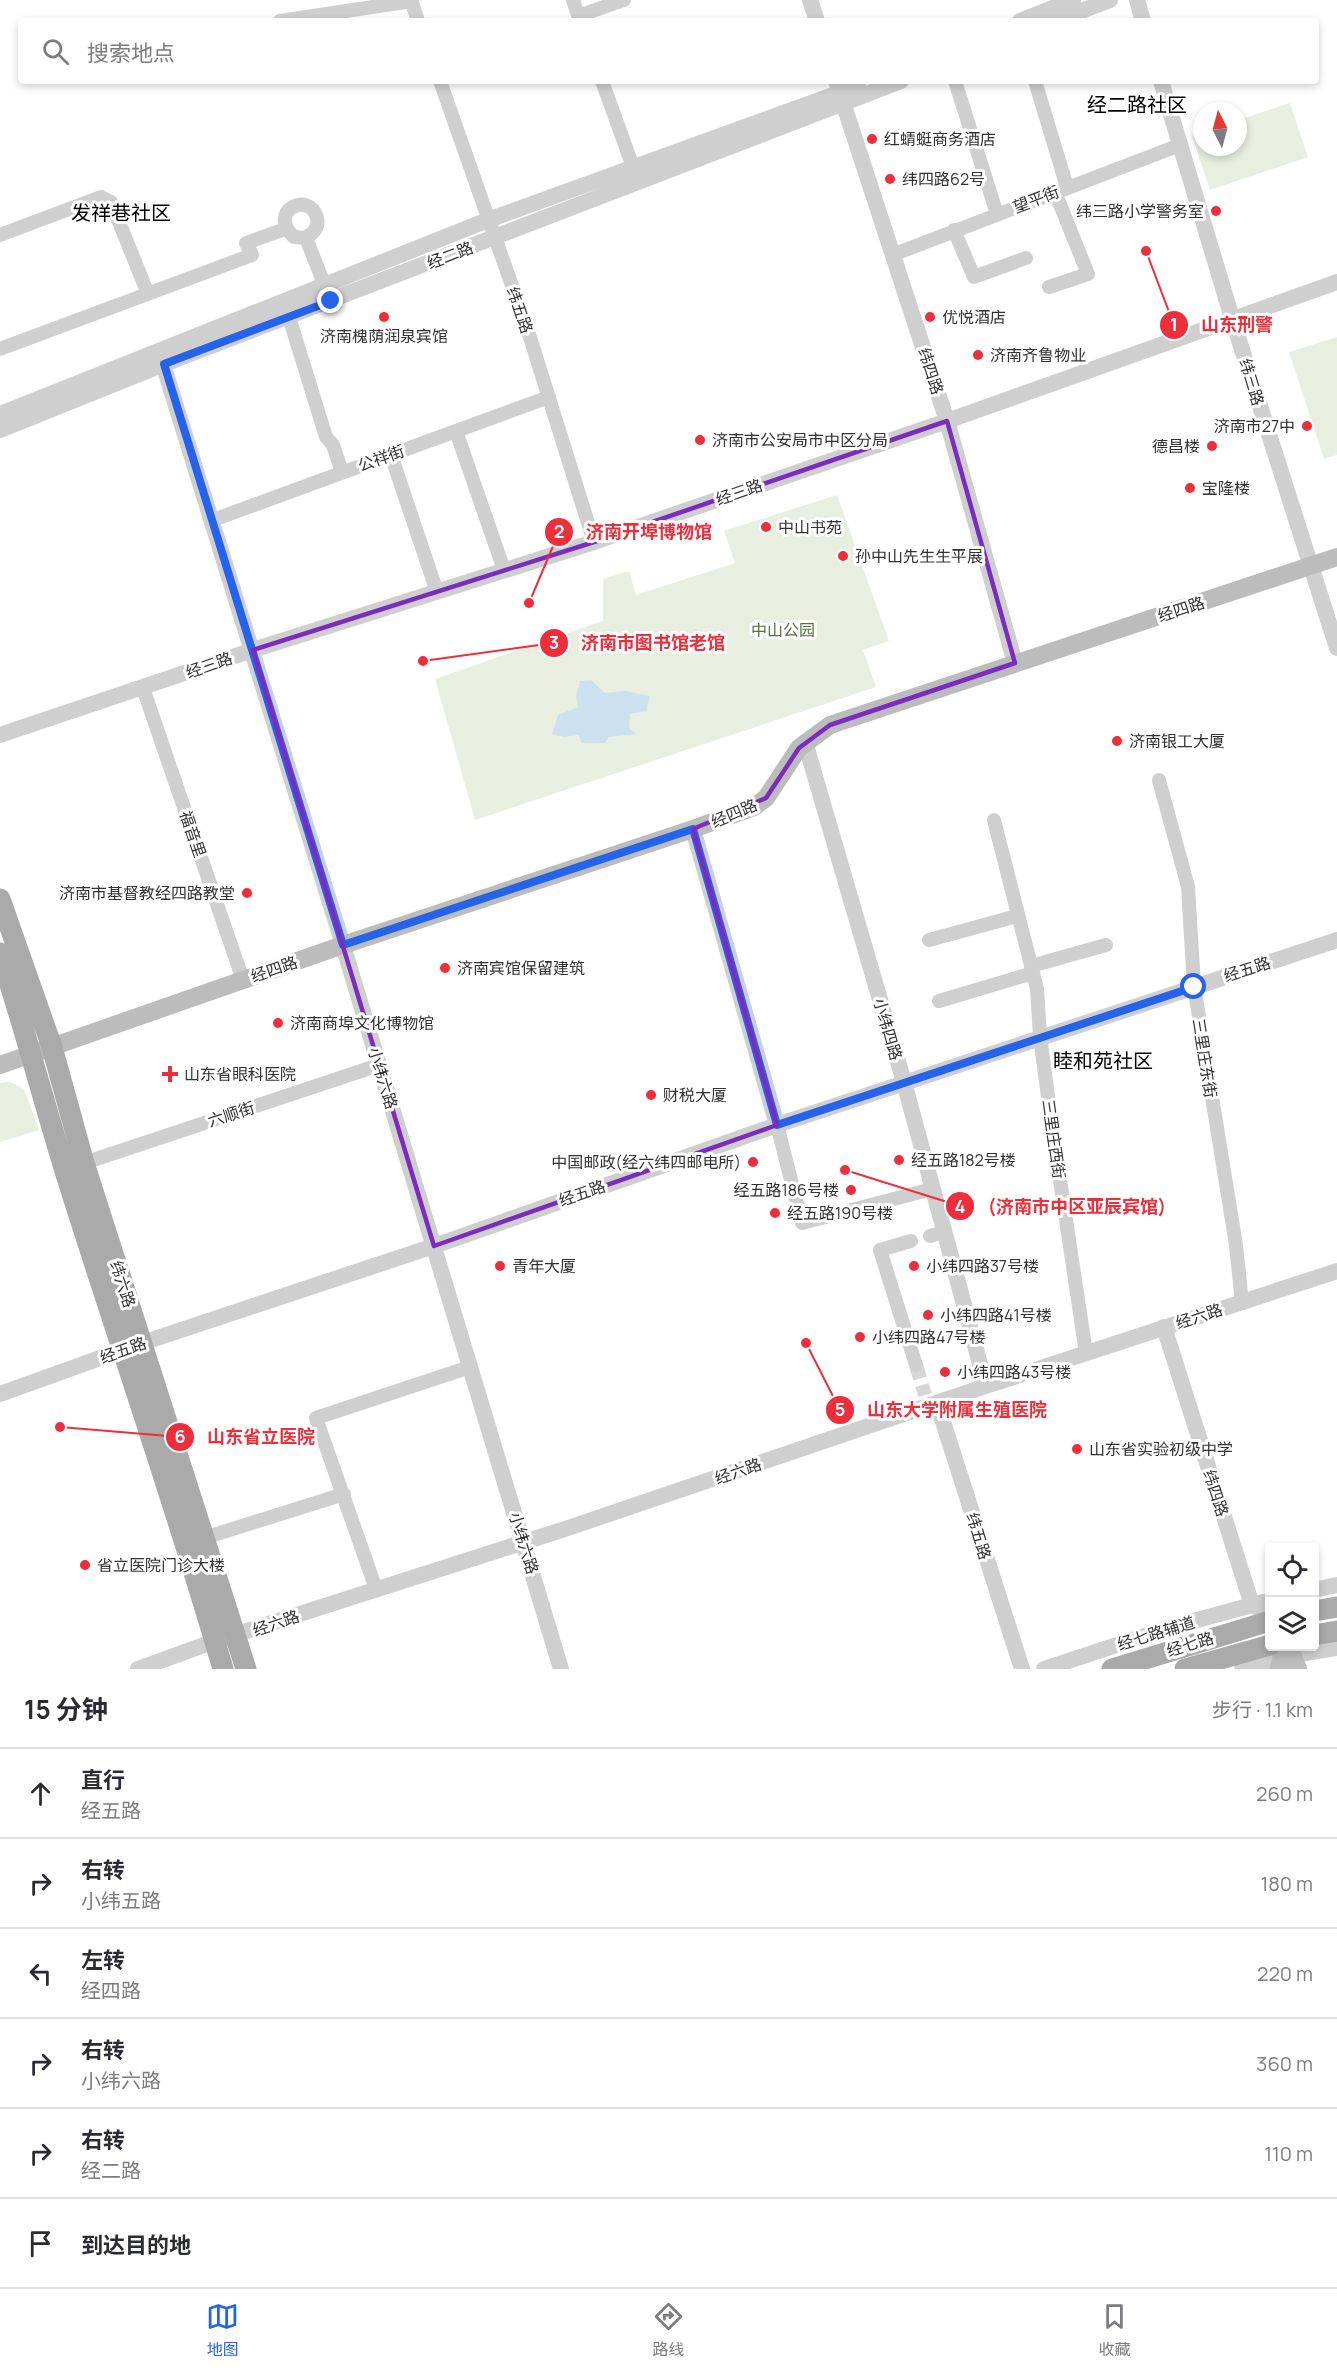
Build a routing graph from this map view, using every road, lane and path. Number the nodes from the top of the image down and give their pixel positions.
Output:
1 (573, 0) edge
2 (624, 0) edge
3 (810, 0) edge
4 (1073, 0) edge
5 (1110, 0) edge
6 (1137, 0) edge
7 (411, 1) edge
8 (300, 18) edge
9 (417, 18) edge
10 (579, 18) edge
11 (581, 18) edge
12 (816, 18) edge
13 (1028, 18) edge
14 (1063, 18) edge
15 (1142, 18) edge
16 (441, 84) edge
17 (603, 84) edge
18 (862, 84) edge
19 (886, 84) edge
20 (956, 84) edge
21 (1036, 84) edge
22 (1162, 84) edge
23 (840, 93) edge
24 (1180, 145) junction
25 (633, 167) junction
26 (1061, 190) junction
27 (997, 214) junction
28 (488, 220) junction
29 (285, 229) junction
30 (954, 230) junction
31 (0, 235) edge
32 (306, 238) junction
33 (494, 238) junction
34 (892, 255) junction
35 (1026, 258) dead end
36 (1337, 282) edge
37 (324, 285) junction
38 (1049, 287) dead end
39 (148, 294) junction
40 (331, 301) junction
41 (290, 317) junction
42 (1232, 318) junction
43 (0, 349) edge
44 (161, 358) junction
45 (549, 397) junction
46 (0, 414) edge
47 (947, 421) junction
48 (0, 430) edge
49 (456, 431) junction
50 (391, 455) junction
51 (342, 472) junction
52 (213, 520) junction
53 (594, 542) junction
54 (1337, 557) edge
55 (1310, 567) junction
56 (504, 570) junction
57 (437, 592) junction
58 (1337, 648) edge
59 (253, 650) junction
60 (1015, 663) junction
61 (143, 688) junction
62 (0, 735) edge
63 (805, 742) junction
64 (1159, 780) dead end
65 (994, 820) dead end
66 (693, 829) junction
67 (0, 899) edge
68 (1017, 916) junction
69 (929, 940) dead end
70 (1337, 940) edge
71 (343, 945) junction
72 (1106, 945) dead end
73 (0, 953) edge
74 (1032, 969) junction
75 (243, 980) junction
76 (1194, 987) junction
77 (939, 1001) dead end
78 (1040, 1036) junction
79 (52, 1047) junction
80 (31, 1054) junction
81 (0, 1065) edge
82 (379, 1065) junction
83 (904, 1082) junction
84 (777, 1125) junction
85 (84, 1163) junction
86 (932, 1188) junction
87 (911, 1241) dead end
88 (434, 1246) junction
89 (1337, 1271) edge
90 (1242, 1303) junction
91 (1164, 1327) junction
92 (132, 1347) junction
93 (1086, 1353) junction
94 (916, 1365) tunnel mouth
95 (470, 1367) junction
96 (986, 1386) junction
97 (0, 1394) edge
98 (930, 1401) junction
99 (344, 1494) junction
100 (204, 1538) junction
101 (524, 1541) junction
102 (1336, 1584) edge
103 (376, 1589) junction
104 (1319, 1589) edge
105 (1265, 1601) edge
106 (1252, 1605) junction
107 (1337, 1607) edge
108 (1319, 1610) edge
109 (1265, 1611) edge
110 (1265, 1623) edge
111 (1337, 1631) edge
112 (1319, 1634) edge
113 (236, 1636) junction
114 (215, 1641) junction
115 (1337, 1648) edge
116 (1285, 1655) edge
117 (138, 1669) edge
118 (223, 1669) edge
119 (246, 1669) edge
120 (561, 1669) edge
121 (1022, 1669) edge
122 (1044, 1669) edge
123 (1112, 1669) edge
124 (1185, 1669) edge
125 (1242, 1669) edge

1 - 10 street
2 - 11 street
3 - 12 street
4 - 13 street
5 - 14 street
6 - 15 street
7 - 8 street
7 - 9 street
16 - 28 street, 纬五路
17 - 25 street
18 - 23 street, 经二路
19 - 23 street, 经二路
20 - 27 street
21 - 26 street
22 - 24 street, 纬三路
23 - 25 street, 经二路
23 - 33 street, 经二路
23 - 34 street, 纬四路
24 - 26 street, 望平街
24 - 42 street, 纬三路
25 - 28 street, 经二路
26 - 27 street, 望平街
26 - 38 street
27 - 30 street, 望平街
28 - 33 street, 纬五路
28 - 37 street, 经二路
29 - 32 street
29 - 32 street
29 - 39 street
30 - 34 street, 望平街
30 - 35 street
31 - 39 street
32 - 37 street
33 - 40 street, 经二路
33 - 45 street, 纬五路
34 - 47 street, 纬四路
36 - 42 street, 经三路
37 - 40 street
37 - 44 street, 经二路
39 - 43 street
40 - 41 street, 经二路
41 - 44 street, 经二路
41 - 51 street
42 - 47 street, 经三路
42 - 55 street, 纬三路
44 - 46 street, 经二路
44 - 48 street, 经二路
44 - 52 street, 小纬六路
45 - 49 street, 公祥街
45 - 53 street, 纬五路
47 - 53 street, 经三路
47 - 60 street, 纬四路
49 - 50 street, 公祥街
49 - 56 street
50 - 51 street, 公祥街
50 - 57 street
51 - 52 street, 公祥街
52 - 59 street, 小纬六路
53 - 56 street, 经三路
54 - 55 main road, 经四路
55 - 58 street, 纬三路
55 - 60 main road, 经四路
56 - 57 street, 经三路
57 - 59 street, 经三路
59 - 61 street, 经三路
59 - 71 street, 小纬六路
60 - 63 main road, 经四路
61 - 62 street, 经三路
61 - 75 street, 福音里
63 - 66 main road, 经四路
63 - 83 street, 小纬四路
64 - 76 street, 三里庄东街
65 - 68 street, 三里庄西街
66 - 71 main road, 经四路
66 - 84 street
67 - 79 main road, 纬六路
68 - 69 street
68 - 74 street, 三里庄西街
70 - 76 street, 经五路
71 - 75 main road, 经四路
71 - 82 street, 小纬六路
72 - 74 street
73 - 80 main road, 纬六路
74 - 77 street
74 - 78 street, 三里庄西街
75 - 79 main road, 经四路
76 - 78 street, 经五路
76 - 90 street, 三里庄东街
78 - 83 street, 经五路
78 - 93 street, 三里庄西街
79 - 80 main road, 经四路
79 - 85 main road, 纬六路
80 - 81 main road, 经四路
80 - 92 main road, 纬六路
82 - 85 street, 六顺街
82 - 88 street, 小纬六路
83 - 84 street, 经五路
83 - 86 street, 小纬四路
84 - 86 street
84 - 88 street, 经五路
85 - 92 main road, 纬六路
86 - 96 street, 小纬四路
87 - 94 street
88 - 92 street, 经五路
88 - 95 street, 小纬六路
89 - 90 street, 经六路
90 - 91 street, 经六路
91 - 93 street, 经六路
91 - 106 street, 纬四路
92 - 97 street, 经五路
92 - 100 main road, 纬六路
92 - 114 main road, 纬六路
93 - 96 street, 经六路
95 - 99 street
95 - 101 street, 小纬六路
96 - 98 street, 经六路
98 - 101 street, 经六路
98 - 121 street, 纬五路
99 - 100 street
99 - 103 street
100 - 113 main road, 纬六路
101 - 103 street, 经六路
101 - 120 street, 小纬六路
102 - 104 street
103 - 113 street, 经六路
105 - 106 street, 经七路辅道
106 - 109 street
106 - 122 street, 经七路辅道
107 - 108 main road
110 - 123 main road, 经七路
111 - 112 main road
113 - 114 street, 经六路
113 - 119 main road, 纬六路
114 - 117 street, 经六路
114 - 118 main road, 纬六路
115 - 116 street
116 - 124 main road, 经七路
116 - 125 street

